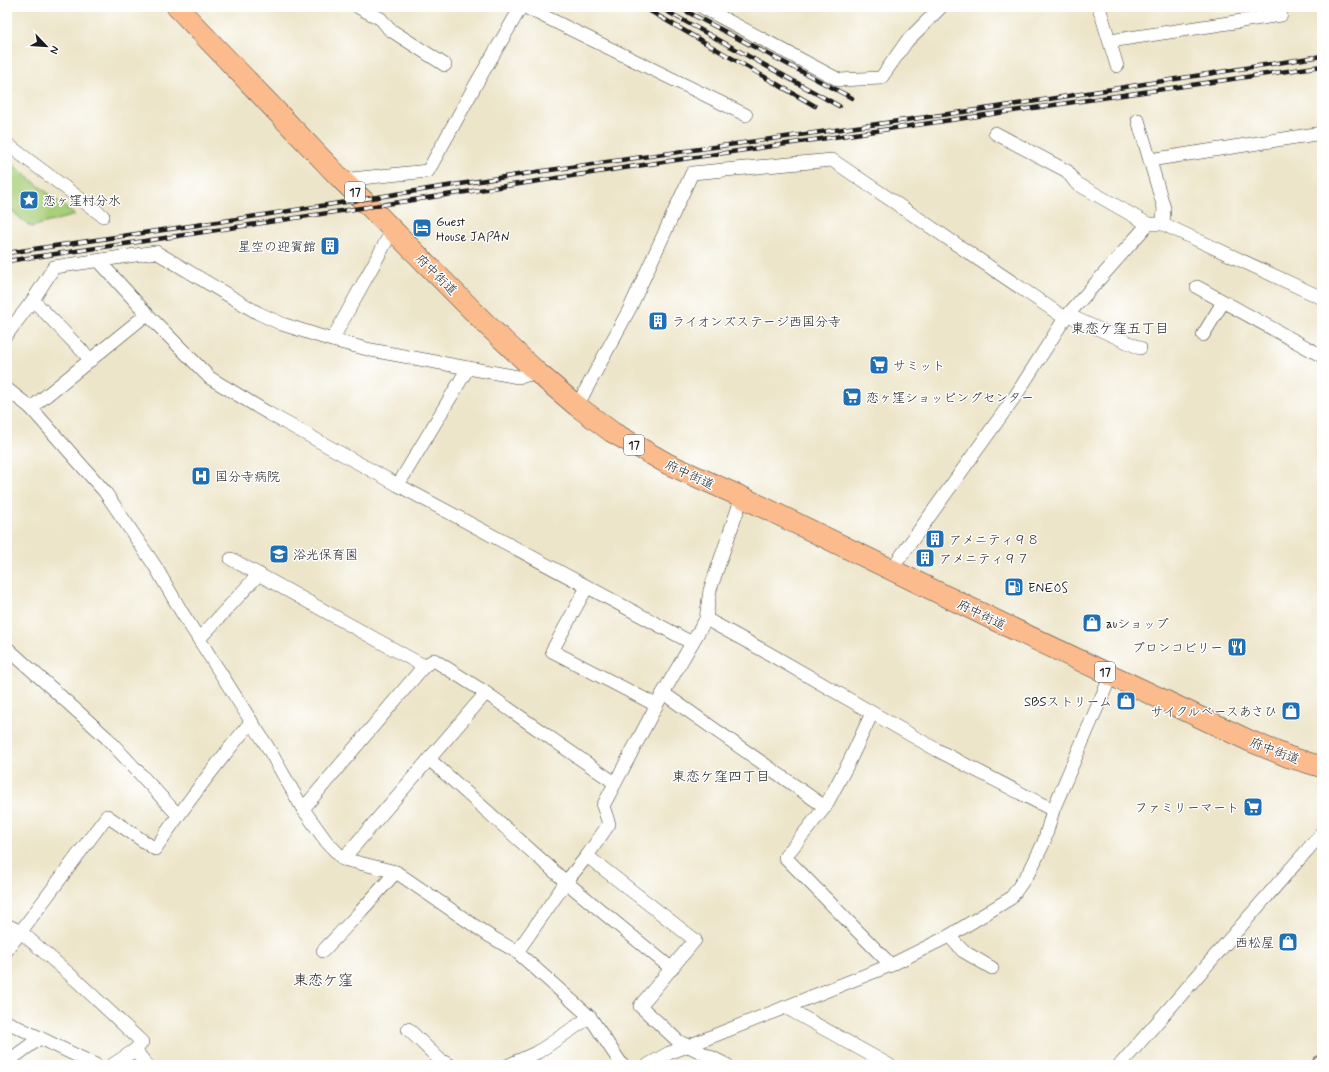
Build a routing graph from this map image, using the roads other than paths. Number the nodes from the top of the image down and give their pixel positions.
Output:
1 (177, 7) edge
2 (358, 7) edge
3 (521, 7) edge
4 (525, 7) edge
5 (702, 7) edge
6 (941, 7) edge
7 (1099, 7) edge
8 (1280, 7) edge
9 (1110, 41) junction
10 (445, 65) dead end
11 (1117, 66) dead end
12 (746, 115) dead end
13 (1138, 120) dead end
14 (995, 133) dead end
15 (1322, 133) edge
16 (7, 144) edge
17 (1150, 160) junction
18 (342, 180) junction
19 (103, 216) dead end
20 (1148, 224) junction
21 (1163, 224) junction
22 (393, 229) junction
23 (99, 261) junction
24 (1197, 287) dead end
25 (1322, 298) edge
26 (33, 300) junction
27 (1223, 302) junction
28 (147, 314) junction
29 (1067, 316) junction
30 (7, 334) edge
31 (1203, 335) dead end
32 (332, 340) junction
33 (1140, 348) dead end
34 (1322, 356) edge
35 (91, 360) junction
36 (468, 368) junction
37 (538, 373) junction
38 (7, 389) edge
39 (577, 406) junction
40 (31, 408) junction
41 (398, 485) junction
42 (742, 497) junction
43 (231, 559) dead end
44 (891, 570) junction
45 (259, 574) junction
46 (587, 586) junction
47 (706, 619) junction
48 (199, 639) junction
49 (692, 642) junction
50 (7, 648) edge
51 (424, 666) junction
52 (1111, 675) junction
53 (486, 693) junction
54 (663, 693) junction
55 (656, 705) junction
56 (872, 713) junction
57 (251, 722) junction
58 (429, 759) junction
59 (1322, 766) edge
60 (615, 784) junction
61 (825, 807) junction
62 (303, 809) junction
63 (1053, 810) junction
64 (178, 815) junction
65 (1322, 833) edge
66 (1316, 850) edge
67 (587, 856) junction
68 (343, 859) junction
69 (396, 872) junction
70 (566, 882) junction
71 (7, 925) edge
72 (21, 932) junction
73 (949, 936) junction
74 (7, 950) edge
75 (323, 951) dead end
76 (517, 952) junction
77 (891, 965) junction
78 (992, 968) dead end
79 (672, 969) junction
80 (785, 1007) junction
81 (590, 1016) junction
82 (7, 1022) edge
83 (408, 1029) dead end
84 (40, 1038) junction
85 (688, 1046) junction
86 (135, 1050) junction
87 (536, 1060) edge
88 (7, 1062) edge
89 (96, 1065) edge
90 (112, 1065) edge
91 (147, 1065) edge
92 (450, 1065) edge
93 (509, 1065) edge
94 (622, 1065) edge
95 (648, 1065) edge
96 (727, 1065) edge
97 (889, 1065) edge
98 (1120, 1065) edge

1 - 18 main road, 府中街道 / 17
2 - 10 street
3 - 18 street
4 - 12 street
5 - 6 street
7 - 9 street
8 - 9 street
9 - 11 street
13 - 17 street
14 - 20 street
15 - 17 street
16 - 19 street
17 - 21 street
18 - 22 main road, 府中街道 / 17
20 - 21 street
20 - 29 street
21 - 25 street
22 - 32 street
22 - 37 main road, 府中街道 / 17
23 - 26 street
23 - 28 street
23 - 32 street
24 - 27 street
26 - 30 street
26 - 35 street
27 - 31 street
27 - 34 street
28 - 35 street
28 - 41 street
29 - 33 street
29 - 39 street
29 - 44 street
32 - 36 street
35 - 40 street
36 - 37 street
36 - 41 street
37 - 39 main road, 府中街道 / 17
38 - 40 street
39 - 42 main road, 府中街道 / 17
40 - 48 street
41 - 46 street
42 - 44 main road, 府中街道 / 17
42 - 47 street
43 - 45 street
44 - 52 main road, 府中街道 / 17
45 - 48 street
45 - 51 street
46 - 49 street
46 - 55 street
47 - 49 street
47 - 56 street
48 - 57 street
49 - 54 street
50 - 64 street
51 - 53 street
51 - 62 street
52 - 59 main road, 府中街道 / 17
52 - 63 street
53 - 58 street
53 - 60 street
54 - 55 street
54 - 61 street
55 - 60 street
56 - 61 street
56 - 63 street
57 - 62 street
57 - 64 street
58 - 68 street
58 - 70 street
60 - 67 street
61 - 77 street
62 - 68 street
63 - 73 street
64 - 72 street
65 - 66 street
66 - 98 street
67 - 70 street
67 - 79 street
68 - 69 street
69 - 75 street
69 - 76 street
70 - 76 street
70 - 79 street
71 - 72 street
72 - 74 street
72 - 86 street
73 - 77 street
73 - 78 street
76 - 81 street
77 - 80 street
79 - 85 street
80 - 85 street
80 - 97 street
81 - 87 street
81 - 94 street
82 - 84 street
83 - 92 street
84 - 88 street
84 - 89 street
85 - 95 street
85 - 96 street
86 - 90 street
86 - 91 street
87 - 93 street

